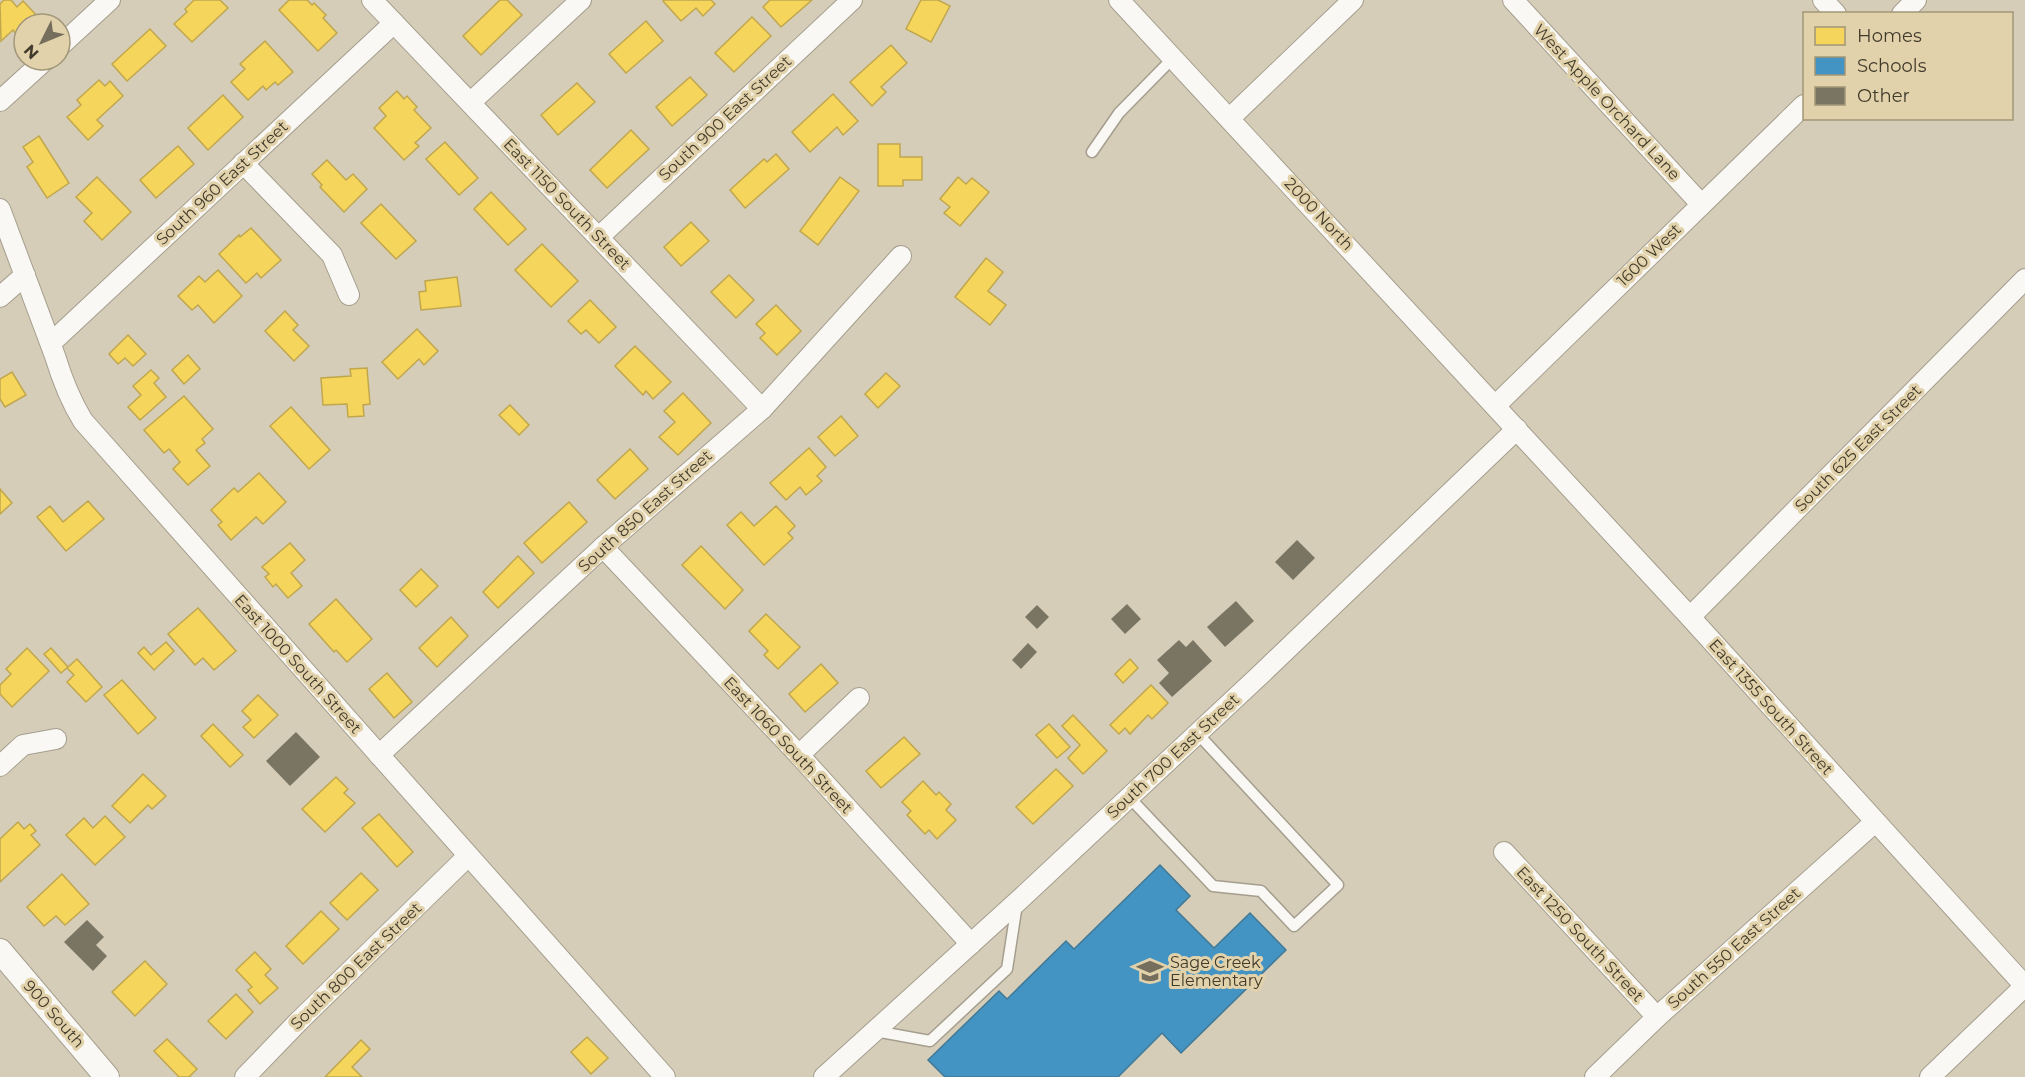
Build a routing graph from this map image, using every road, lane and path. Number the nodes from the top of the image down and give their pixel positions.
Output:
1 (110, 0) edge
2 (372, 0) edge
3 (581, 0) edge
4 (852, 0) edge
5 (1119, 0) edge
6 (1353, 0) edge
7 (1513, 0) edge
8 (1823, 0) edge
9 (1916, 0) edge
10 (1834, 12) edge
11 (1904, 12) edge
12 (394, 22) junction
13 (72, 35) edge
14 (1174, 57) junction
15 (32, 72) edge
16 (0, 101) edge
17 (471, 102) junction
18 (1803, 106) edge
19 (1230, 118) junction
20 (1092, 152) dead end
21 (243, 163) junction
22 (1701, 204) junction
23 (0, 209) edge
24 (599, 237) junction
25 (901, 256) dead end
26 (25, 275) junction
27 (2025, 279) edge
28 (349, 295) dead end
29 (0, 297) edge
30 (51, 343) junction
31 (1496, 405) junction
32 (762, 408) junction
33 (1516, 429) junction
34 (603, 548) junction
35 (1690, 617) junction
36 (859, 698) dead end
37 (1197, 733) junction
38 (56, 739) dead end
39 (379, 754) junction
40 (799, 755) junction
41 (0, 766) edge
42 (1129, 797) junction
43 (1875, 822) junction
44 (1504, 852) dead end
45 (468, 856) junction
46 (1017, 902) junction
47 (971, 944) junction
48 (0, 951) edge
49 (2025, 986) edge
50 (1657, 1017) junction
51 (874, 1031) junction
52 (107, 1077) edge
53 (245, 1077) edge
54 (665, 1077) edge
55 (824, 1077) edge
56 (1595, 1077) edge
57 (1930, 1077) edge

1 - 13 street
2 - 12 street, East 1150 South Street
3 - 17 street
4 - 24 street, South 900 East Street
5 - 14 street, 2000 North
6 - 19 street
7 - 22 street, West Apple Orchard Lane
8 - 10 street
9 - 11 street
12 - 17 street, East 1150 South Street
12 - 21 street, South 960 East Street
14 - 19 street, 2000 North
14 - 20 lane
15 - 16 street
17 - 24 street, East 1150 South Street
18 - 22 street, 1600 West
19 - 31 street, 2000 North
21 - 28 street
21 - 30 street, South 960 East Street
22 - 31 street, 1600 West
23 - 26 street, East 1000 South Street
24 - 32 street, East 1150 South Street
25 - 32 street, South 850 East Street
26 - 29 street
26 - 30 street, East 1000 South Street
27 - 35 street, South 625 East Street
30 - 39 street, East 1000 South Street
31 - 33 street, 2000 North
32 - 34 street, South 850 East Street
33 - 35 street, East 1355 South Street
33 - 37 street, South 700 East Street
34 - 39 street, South 850 East Street
34 - 40 street, East 1060 South Street
35 - 43 street, East 1355 South Street
36 - 40 street
37 - 42 street, South 700 East Street
37 - 42 lane
38 - 41 street
39 - 45 street, East 1000 South Street
40 - 47 street, East 1060 South Street
42 - 46 street, South 700 East Street
43 - 49 street, East 1355 South Street
43 - 50 street, South 550 East Street
44 - 50 street, East 1250 South Street
45 - 53 street, South 800 East Street
45 - 54 street, East 1000 South Street
46 - 47 street, South 700 East Street
46 - 51 lane
47 - 51 street, South 700 East Street
48 - 52 street, 900 South
49 - 57 street
50 - 56 street, South 550 East Street
51 - 55 street, South 700 East Street

